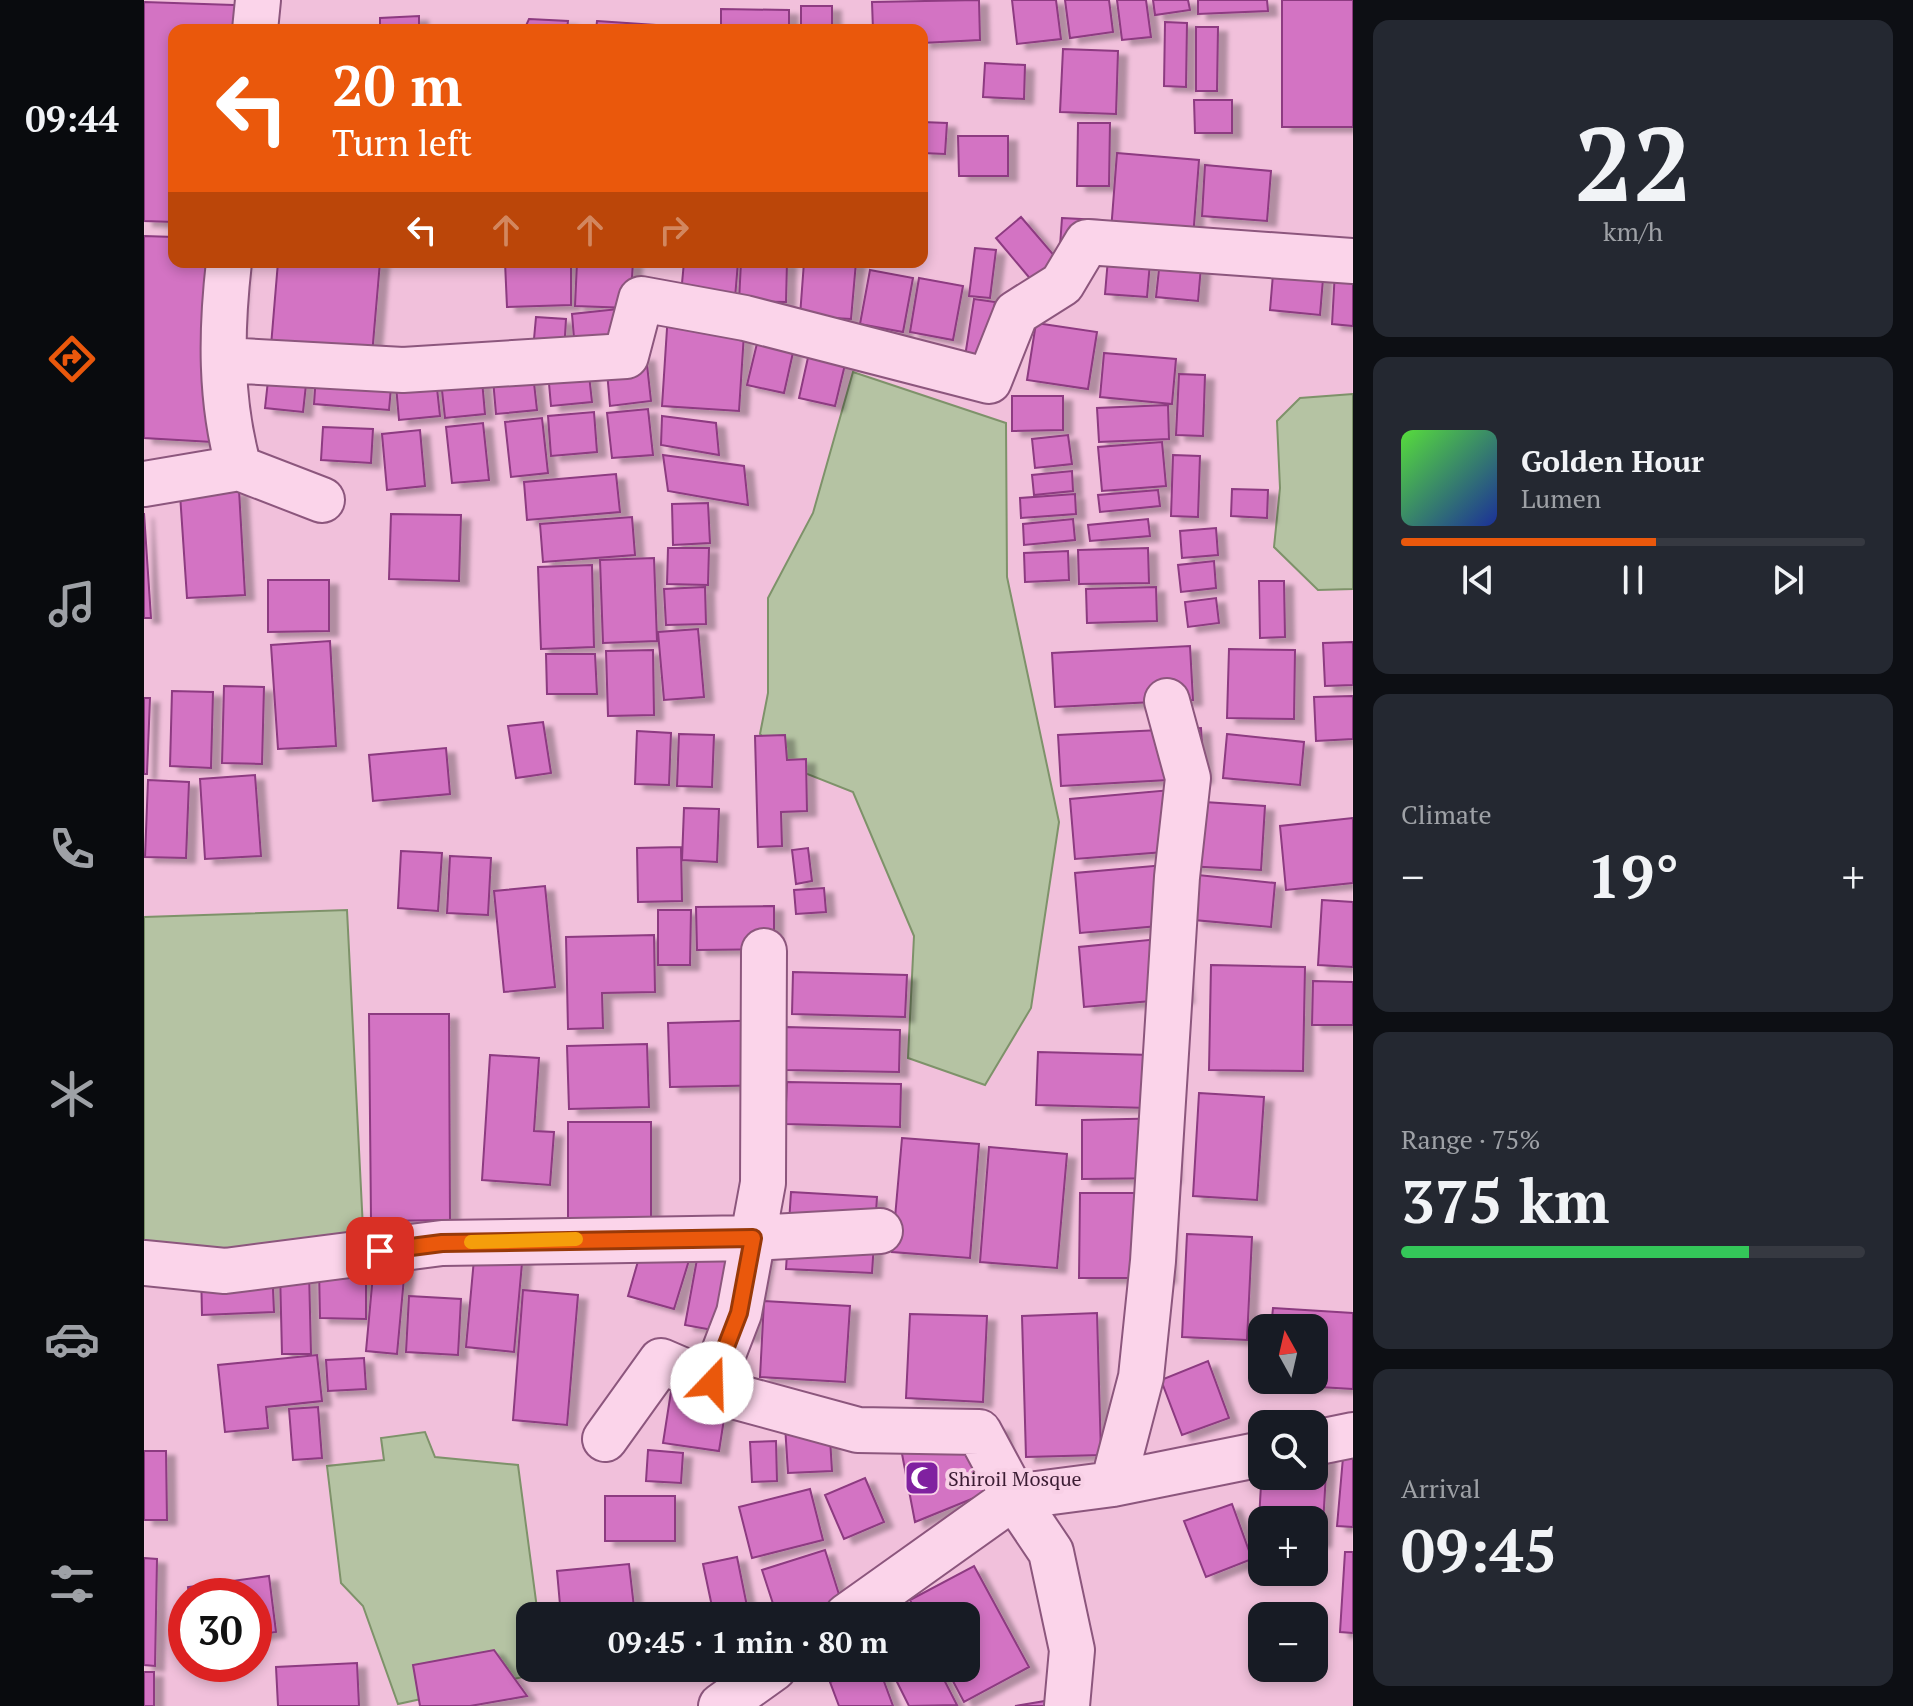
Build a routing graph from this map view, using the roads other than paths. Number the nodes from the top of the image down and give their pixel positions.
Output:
1 (258, 0) edge
2 (256, 24) edge
3 (1353, 261) edge
4 (228, 268) edge
5 (224, 360) junction
6 (239, 468) junction
7 (144, 484) edge
8 (322, 500) dead end
9 (1167, 701) dead end
10 (764, 951) dead end
11 (880, 1231) dead end
12 (753, 1238) junction
13 (144, 1263) edge
14 (712, 1383) junction
15 (1353, 1435) edge
16 (605, 1439) dead end
17 (1328, 1440) edge
18 (1248, 1457) edge
19 (1113, 1484) junction
20 (1014, 1497) junction
21 (867, 1602) edge
22 (754, 1682) edge
23 (721, 1706) edge
24 (1067, 1706) edge

1 - 2 street
3 - 5 street
4 - 5 street
5 - 6 street
6 - 7 street
6 - 8 street
9 - 19 street
10 - 12 street
11 - 12 street
12 - 13 street
12 - 14 street
14 - 16 street
14 - 20 street
15 - 17 street
18 - 19 street
19 - 20 street
20 - 21 street
20 - 24 street
22 - 23 street

